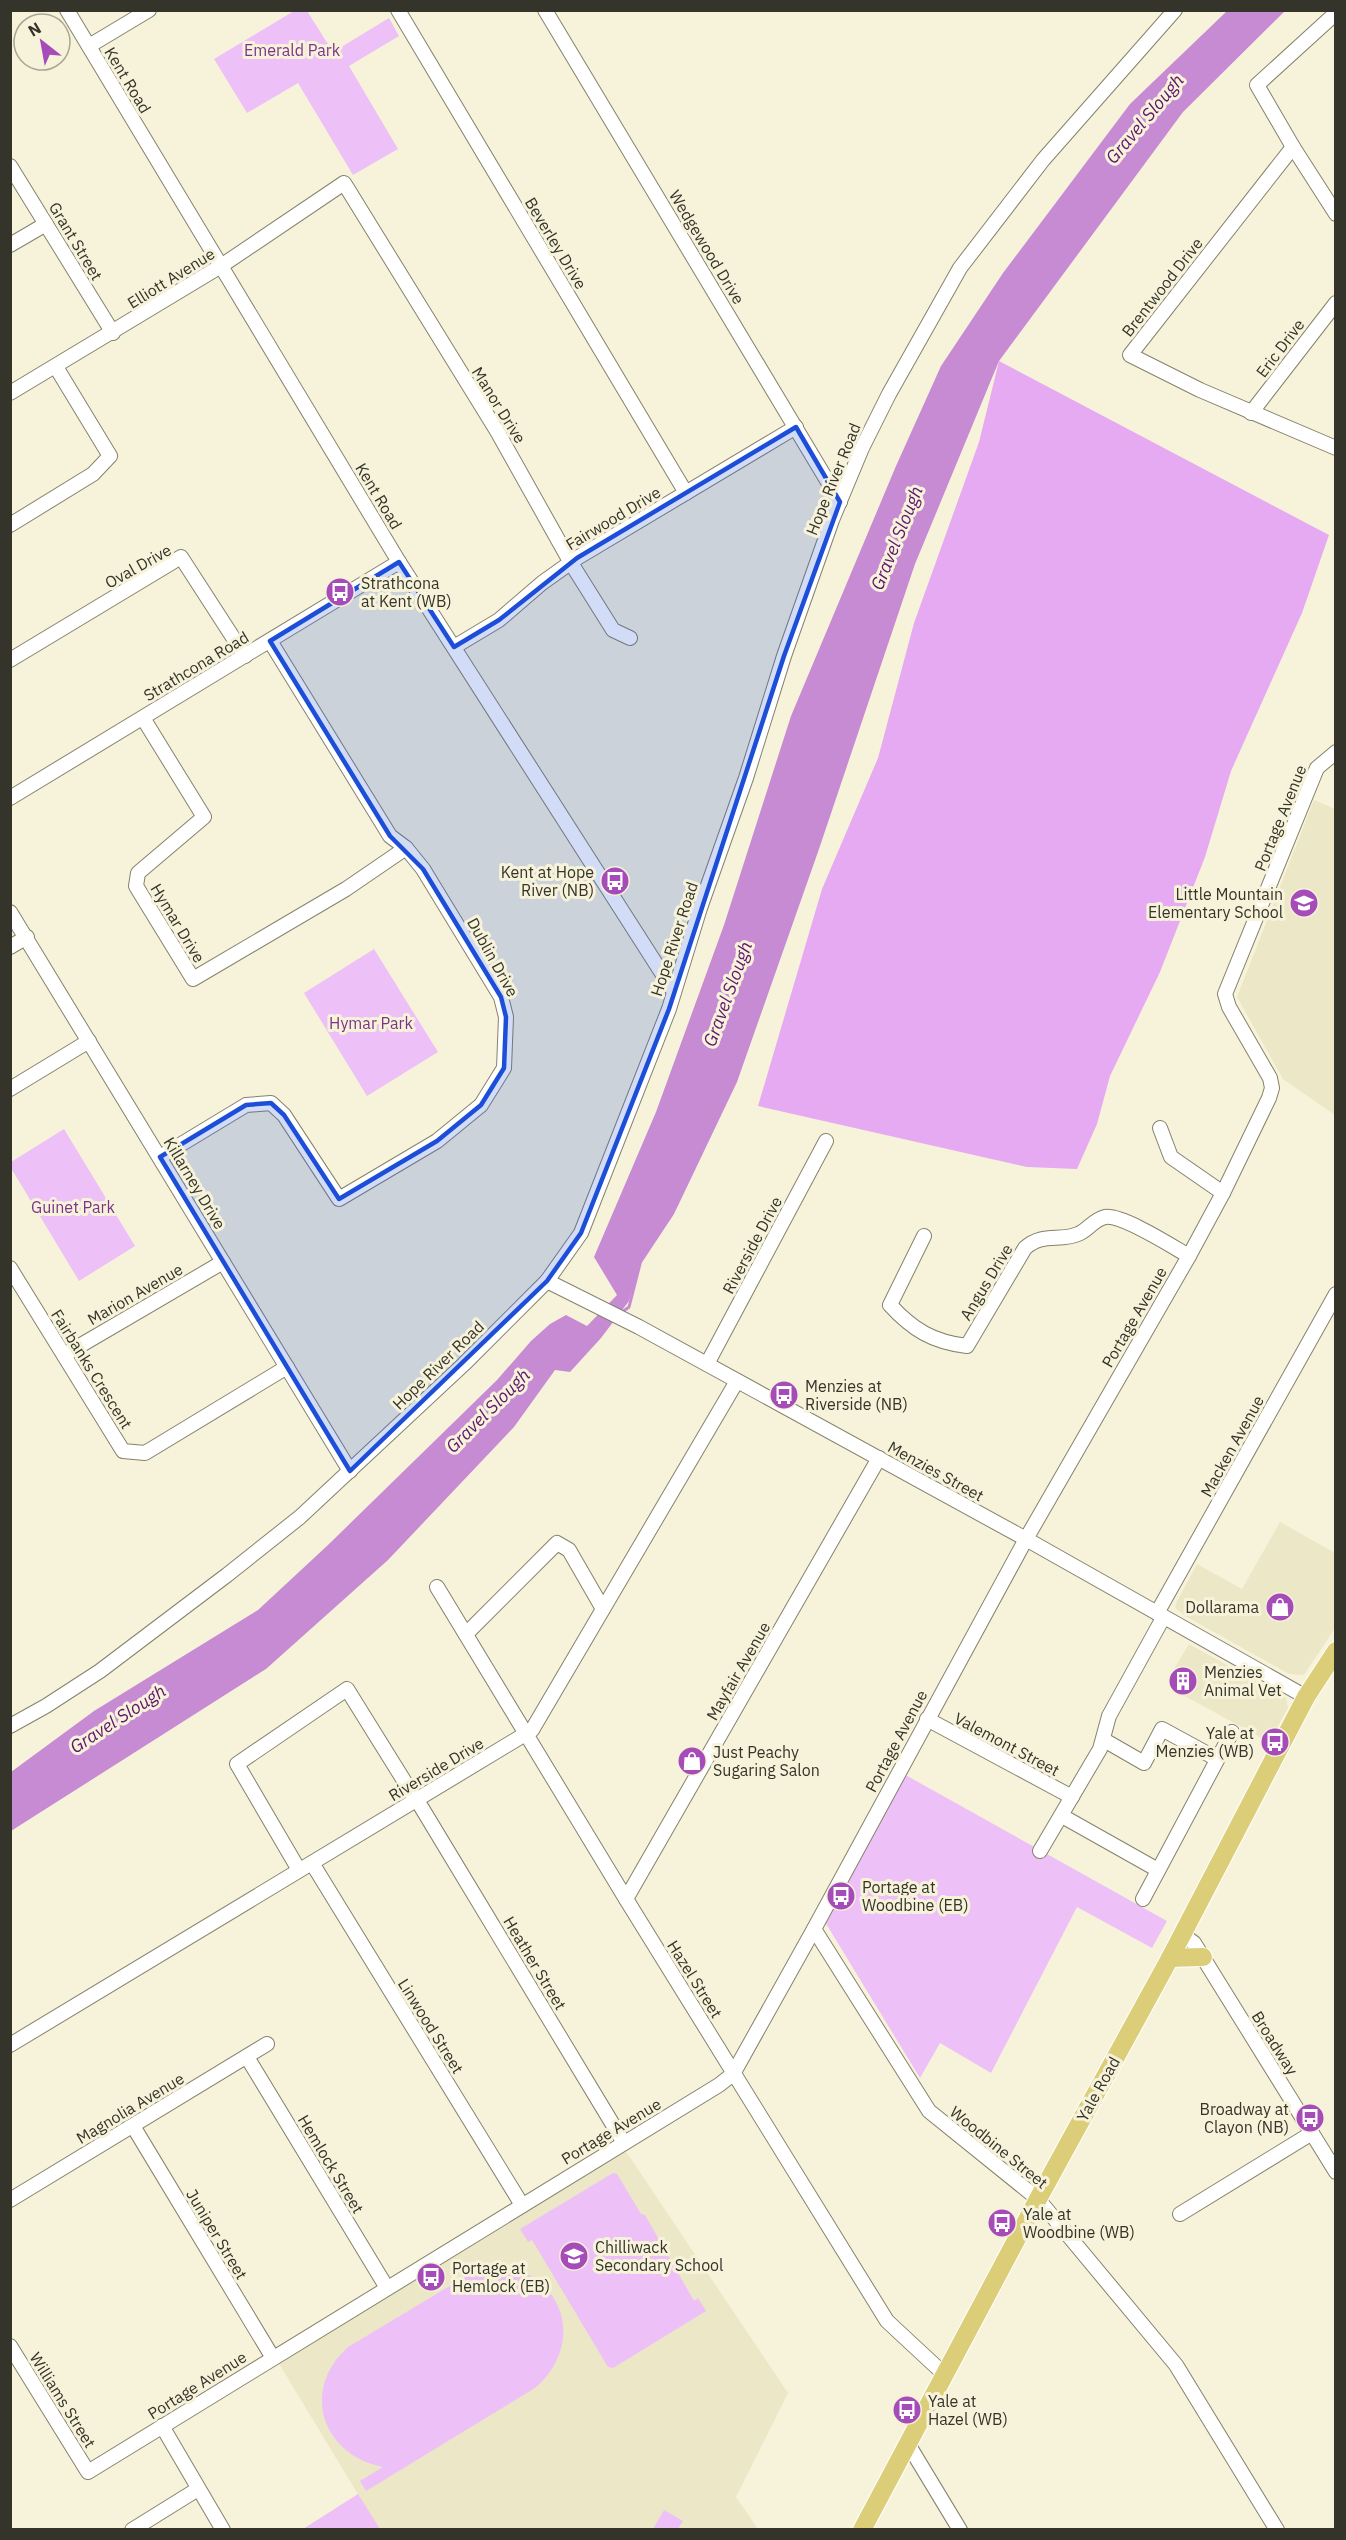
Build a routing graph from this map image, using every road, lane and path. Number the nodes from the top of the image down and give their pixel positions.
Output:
1 (67, 10) edge
2 (149, 10) edge
3 (398, 10) edge
4 (545, 10) edge
5 (1175, 10) edge
6 (1335, 13) edge
7 (88, 46) junction
8 (1293, 147) junction
9 (10, 166) edge
10 (344, 183) joint
11 (1335, 214) edge
12 (46, 224) junction
13 (10, 245) edge
14 (221, 266) junction
15 (1335, 303) edge
16 (112, 333) junction
17 (56, 367) junction
18 (10, 393) edge
19 (1251, 413) junction
20 (796, 427) junction
21 (1335, 448) edge
22 (687, 493) junction
23 (840, 502) junction
24 (10, 525) edge
25 (399, 562) junction
26 (571, 563) junction
27 (630, 638) dead end
28 (270, 640) junction
29 (454, 647) junction
30 (245, 656) junction
31 (10, 660) edge
32 (143, 718) junction
33 (1335, 752) edge
34 (10, 798) edge
35 (406, 848) junction
36 (10, 912) edge
37 (27, 937) junction
38 (10, 948) edge
39 (674, 992) junction
40 (90, 1041) junction
41 (10, 1089) edge
42 (1160, 1128) dead end
43 (826, 1141) dead end
44 (160, 1157) junction
45 (1223, 1193) junction
46 (924, 1236) dead end
47 (1189, 1256) junction
48 (223, 1262) junction
49 (10, 1268) edge
50 (546, 1281) junction
51 (1335, 1294) edge
52 (64, 1355) junction
53 (707, 1364) junction
54 (287, 1367) junction
55 (737, 1381) junction
56 (879, 1458) junction
57 (350, 1471) junction
58 (1026, 1539) junction
59 (437, 1587) dead end
60 (603, 1609) junction
61 (1160, 1615) junction
62 (466, 1634) junction
63 (1333, 1659) edge
64 (1306, 1697) junction
65 (927, 1719) junction
66 (10, 1726) edge
67 (1232, 1732) dead end
68 (526, 1734) junction
69 (1104, 1740) junction
70 (1217, 1759) junction
71 (1072, 1797) junction
72 (417, 1800) junction
73 (1062, 1816) junction
74 (1041, 1851) dead end
75 (312, 1863) junction
76 (299, 1870) junction
77 (1158, 1870) junction
78 (626, 1899) junction
79 (1143, 1899) dead end
80 (814, 1929) junction
81 (1182, 1934) junction
82 (1170, 1958) junction
83 (1203, 1958) junction
84 (267, 2044) dead end
85 (10, 2045) edge
86 (247, 2057) junction
87 (733, 2074) junction
88 (133, 2126) junction
89 (1312, 2133) junction
90 (624, 2143) junction
91 (1335, 2172) edge
92 (1038, 2199) junction
93 (10, 2200) edge
94 (522, 2205) junction
95 (1180, 2214) dead end
96 (387, 2288) junction
97 (12, 2350) edge
98 (273, 2358) junction
99 (944, 2374) junction
100 (162, 2426) junction
101 (908, 2444) junction
102 (88, 2472) joint
103 (198, 2489) junction
104 (132, 2529) edge
105 (223, 2529) edge
106 (862, 2529) edge
107 (960, 2529) edge
108 (1276, 2529) edge

1 - 7 street, Kent Road
2 - 7 street
3 - 22 street, Beverley Drive
4 - 20 street, Wedgewood Drive
5 - 23 street, Hope River Road
6 - 8 street
7 - 14 street, Kent Road
8 - 11 street
8 - 19 street, Brentwood Drive
9 - 12 street, Grant Street
10 - 14 street, Elliott Avenue
10 - 26 street, Manor Drive
12 - 13 street
12 - 16 street, Grant Street
14 - 16 street, Elliott Avenue
14 - 25 street, Kent Road
15 - 19 street, Eric Drive
16 - 17 street, Elliott Avenue
17 - 18 street, Elliott Avenue
17 - 24 street
19 - 21 street, Brentwood Drive
20 - 22 street, Fairwood Drive
20 - 23 street, Wedgewood Drive
22 - 26 street, Fairwood Drive
23 - 39 street, Hope River Road
25 - 28 street, Strathcona Road
25 - 29 street, Kent Road
26 - 27 street, Manor Drive
26 - 29 street, Fairwood Drive
28 - 30 street, Strathcona Road
28 - 35 street, Dublin Drive
29 - 39 street, Kent Road
30 - 31 street, Oval Drive
30 - 32 street, Strathcona Road
32 - 34 street, Strathcona Road
32 - 35 street, Hymar Drive
33 - 45 street, Portage Avenue
35 - 44 street, Dublin Drive
36 - 37 street, Killarney Drive
37 - 38 street
37 - 40 street, Killarney Drive
39 - 50 street, Hope River Road
40 - 41 street
40 - 44 street, Killarney Drive
42 - 45 street
43 - 53 street, Riverside Drive
44 - 48 street, Killarney Drive
45 - 47 street, Portage Avenue
46 - 47 street, Angus Drive
47 - 58 street, Portage Avenue
48 - 52 street, Marion Avenue
48 - 54 street, Killarney Drive
49 - 52 street, Fairbanks Crescent
50 - 53 street, Menzies Street
50 - 57 street, Hope River Road
51 - 61 street, Macken Avenue
52 - 54 street, Fairbanks Crescent
53 - 55 street, Menzies Street
54 - 57 street, Killarney Drive
55 - 56 street, Menzies Street
55 - 60 street, Riverside Drive
56 - 58 street, Menzies Street
56 - 78 street, Mayfair Avenue
57 - 66 street, Hope River Road
58 - 61 street, Menzies Street
58 - 65 street, Portage Avenue
59 - 62 street, Hazel Street
60 - 62 street
60 - 68 street, Riverside Drive
61 - 64 street, Menzies Street
61 - 69 street, Macken Avenue
62 - 68 street, Hazel Street
63 - 64 main road, Yale Road
64 - 81 main road, Yale Road
65 - 71 street, Valemont Street
65 - 80 street, Portage Avenue
67 - 70 street
68 - 72 street, Riverside Drive
68 - 78 street, Hazel Street
69 - 70 street
69 - 71 street, Macken Avenue
70 - 77 street
71 - 73 street, Macken Avenue
72 - 75 street, Riverside Drive
72 - 76 street, Heather Street
72 - 90 street, Heather Street
73 - 74 street, Macken Avenue
73 - 77 street
75 - 76 street, Riverside Drive
75 - 94 street, Linwood Street
76 - 85 street, Riverside Drive
77 - 79 street
78 - 87 street, Hazel Street
80 - 87 street, Portage Avenue
80 - 92 street, Woodbine Street
81 - 82 main road, Yale Road
81 - 83 street, Broadway
82 - 83 main road
82 - 92 main road, Yale Road
83 - 89 street, Broadway
84 - 86 street, Magnolia Avenue
86 - 88 street, Magnolia Avenue
86 - 96 street, Hemlock Street
87 - 90 street, Portage Avenue
87 - 99 street, Hazel Street
88 - 93 street, Magnolia Avenue
88 - 98 street, Juniper Street
89 - 91 street, Broadway
89 - 95 street
90 - 94 street, Portage Avenue
92 - 99 main road, Yale Road
92 - 108 street, Woodbine Street
94 - 96 street, Portage Avenue
96 - 98 street, Portage Avenue
97 - 102 street, Williams Street
98 - 100 street, Portage Avenue
99 - 101 main road, Yale Road
100 - 102 street, Portage Avenue
100 - 103 street
101 - 106 main road, Yale Road
101 - 107 street
103 - 104 street
103 - 105 street

